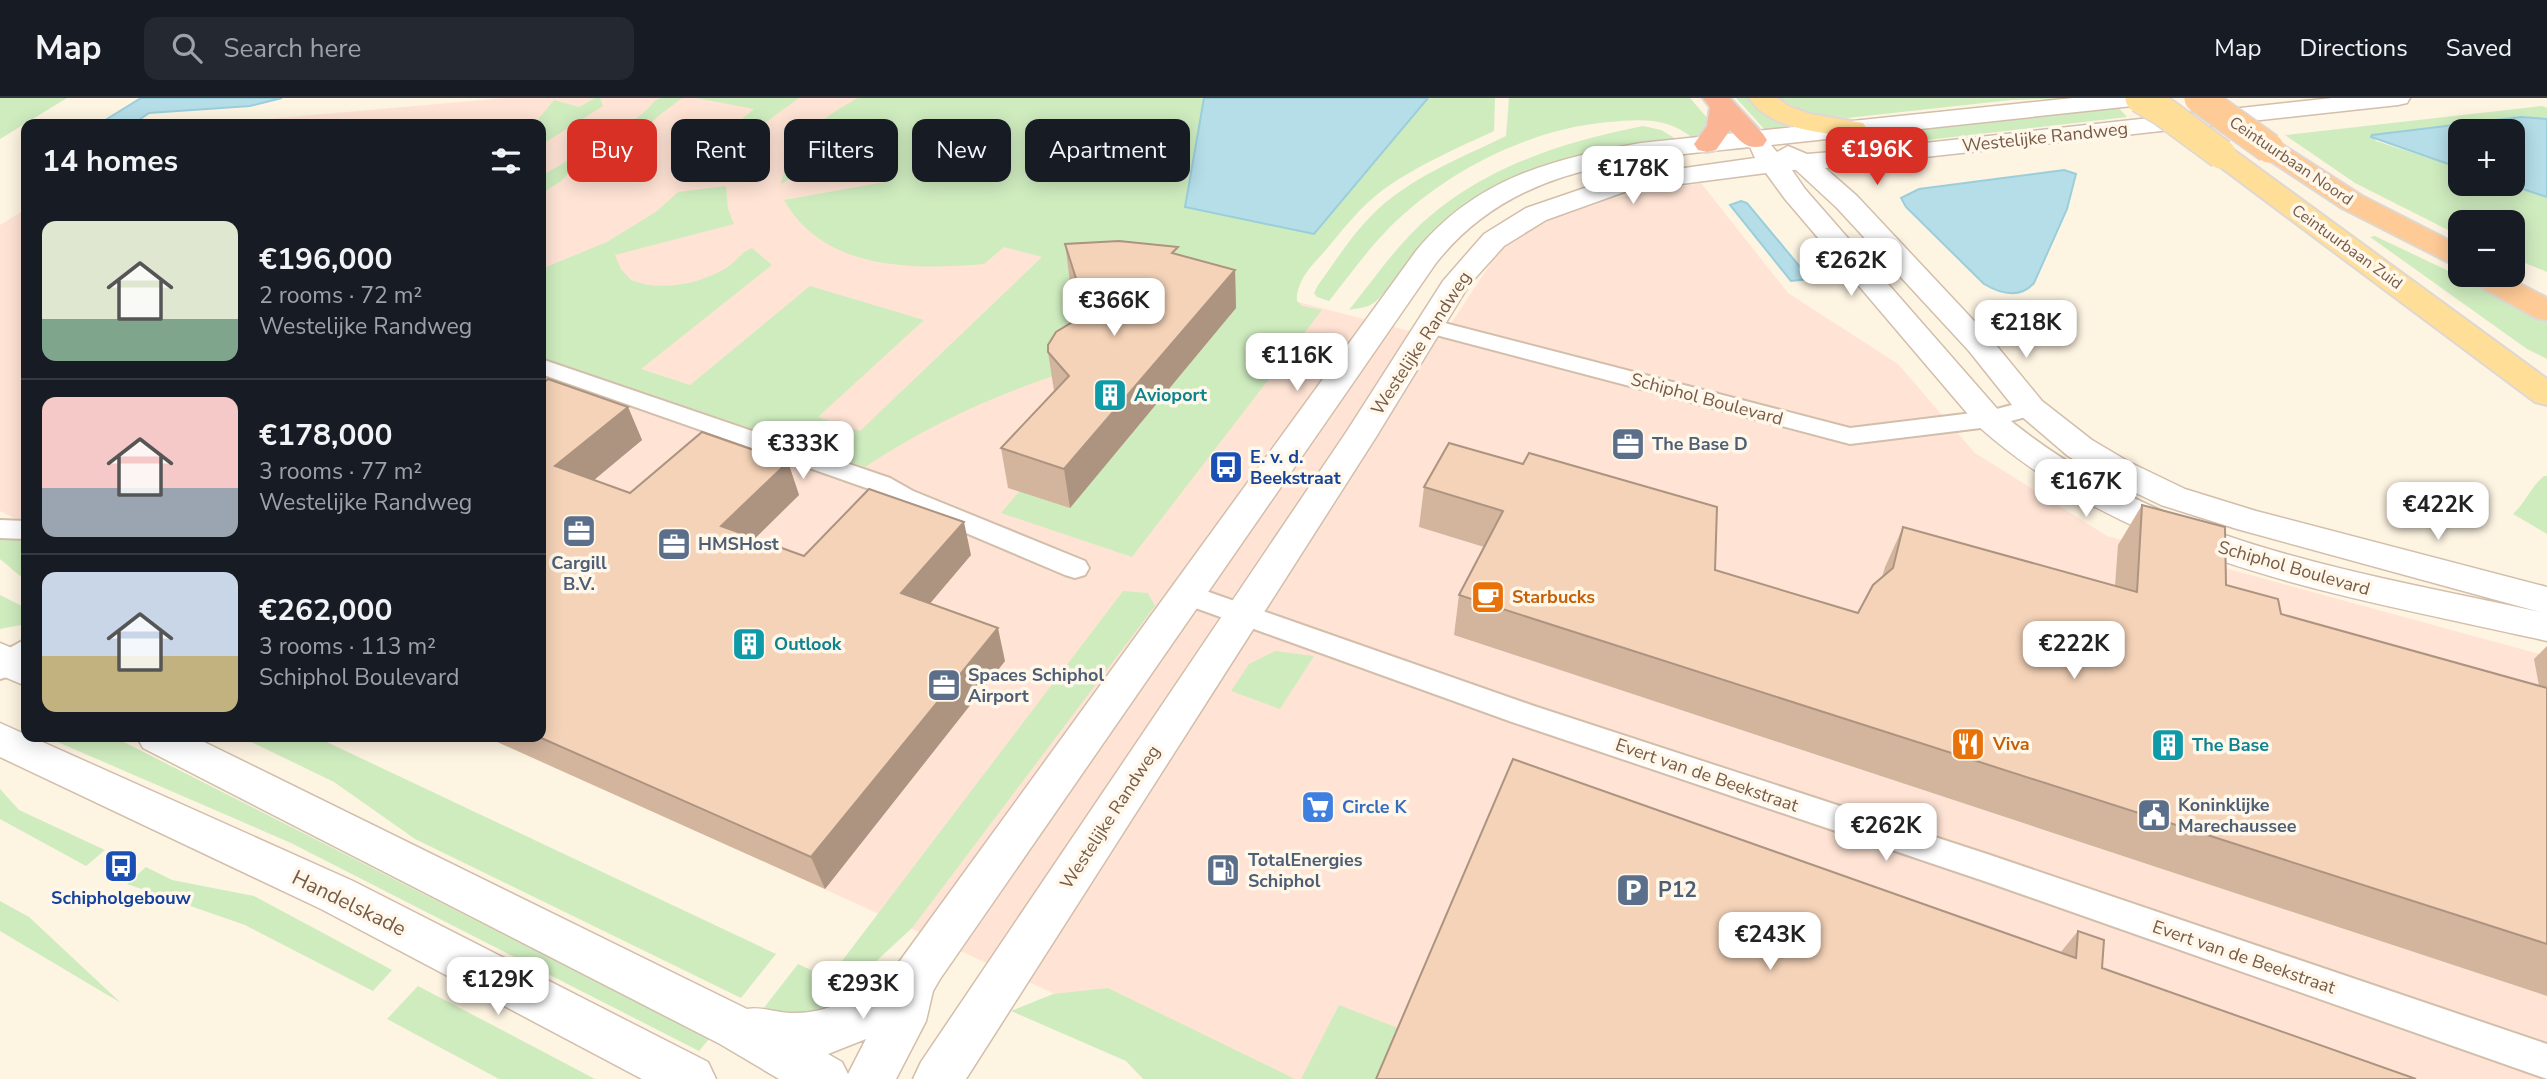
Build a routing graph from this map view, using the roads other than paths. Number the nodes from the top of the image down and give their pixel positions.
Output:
1 (1762, 98) edge
2 (2199, 98) edge
3 (2398, 98) edge
4 (1720, 102) edge
5 (2148, 102) edge
6 (1854, 130) junction
7 (1754, 140) junction
8 (1715, 157) junction
9 (1870, 157) junction
10 (1803, 161) junction
11 (1772, 164) junction
12 (1794, 194) junction
13 (1847, 202) junction
14 (2398, 227) junction
15 (2448, 251) edge
16 (2448, 256) edge
17 (2525, 285) edge
18 (2503, 287) edge
19 (2547, 293) edge
20 (2547, 311) edge
21 (1429, 326) junction
22 (2474, 340) junction
23 (546, 368) edge
24 (2547, 374) edge
25 (2547, 395) edge
26 (2031, 408) junction
27 (1989, 419) junction
28 (0, 529) edge
29 (21, 530) edge
30 (1075, 568) dead end
31 (1186, 594) junction
32 (2547, 600) edge
33 (1242, 615) junction
34 (2547, 627) edge
35 (0, 739) edge
36 (167, 742) edge
37 (911, 984) junction
38 (737, 1028) junction
39 (2547, 1062) edge
40 (691, 1079) edge
41 (825, 1079) edge
42 (870, 1079) edge
43 (938, 1079) edge

1 - 6 main road
2 - 14 highway, Ceintuurbaan Noord, bridge
3 - 9 street, Westelijke Randweg
4 - 7 highway
4 - 8 highway
5 - 6 street, Westelijke Randweg
5 - 22 main road, Ceintuurbaan Zuid, bridge
6 - 7 street, Westelijke Randweg
7 - 8 street, Westelijke Randweg
7 - 10 street
7 - 11 street, Schiphol Boulevard
8 - 11 street, Westelijke Randweg
8 - 12 street
8 - 21 street, Westelijke Randweg
8 - 31 street, Westelijke Randweg
9 - 10 street, Westelijke Randweg
9 - 13 street
10 - 11 street, Westelijke Randweg
10 - 13 street, Schiphol Boulevard
11 - 12 street, Schiphol Boulevard
12 - 27 street, Schiphol Boulevard
13 - 26 street, Schiphol Boulevard
14 - 15 highway, Ceintuurbaan Noord
14 - 16 highway
17 - 19 highway
18 - 20 highway
21 - 27 street, Schiphol Boulevard
21 - 33 street, Westelijke Randweg
22 - 24 main road
22 - 25 main road, Ceintuurbaan Zuid
23 - 30 street
26 - 27 street, Schiphol Boulevard
26 - 32 street, Schiphol Boulevard
27 - 34 street, Schiphol Boulevard
28 - 29 street
31 - 33 street, Evert van de Beekstraat
31 - 37 street, Westelijke Randweg
33 - 39 street, Evert van de Beekstraat
33 - 43 street, Westelijke Randweg
35 - 40 street, Handelskade
36 - 38 street
37 - 38 street, Westelijke Randweg
37 - 42 street, Westelijke Randweg
38 - 41 street

